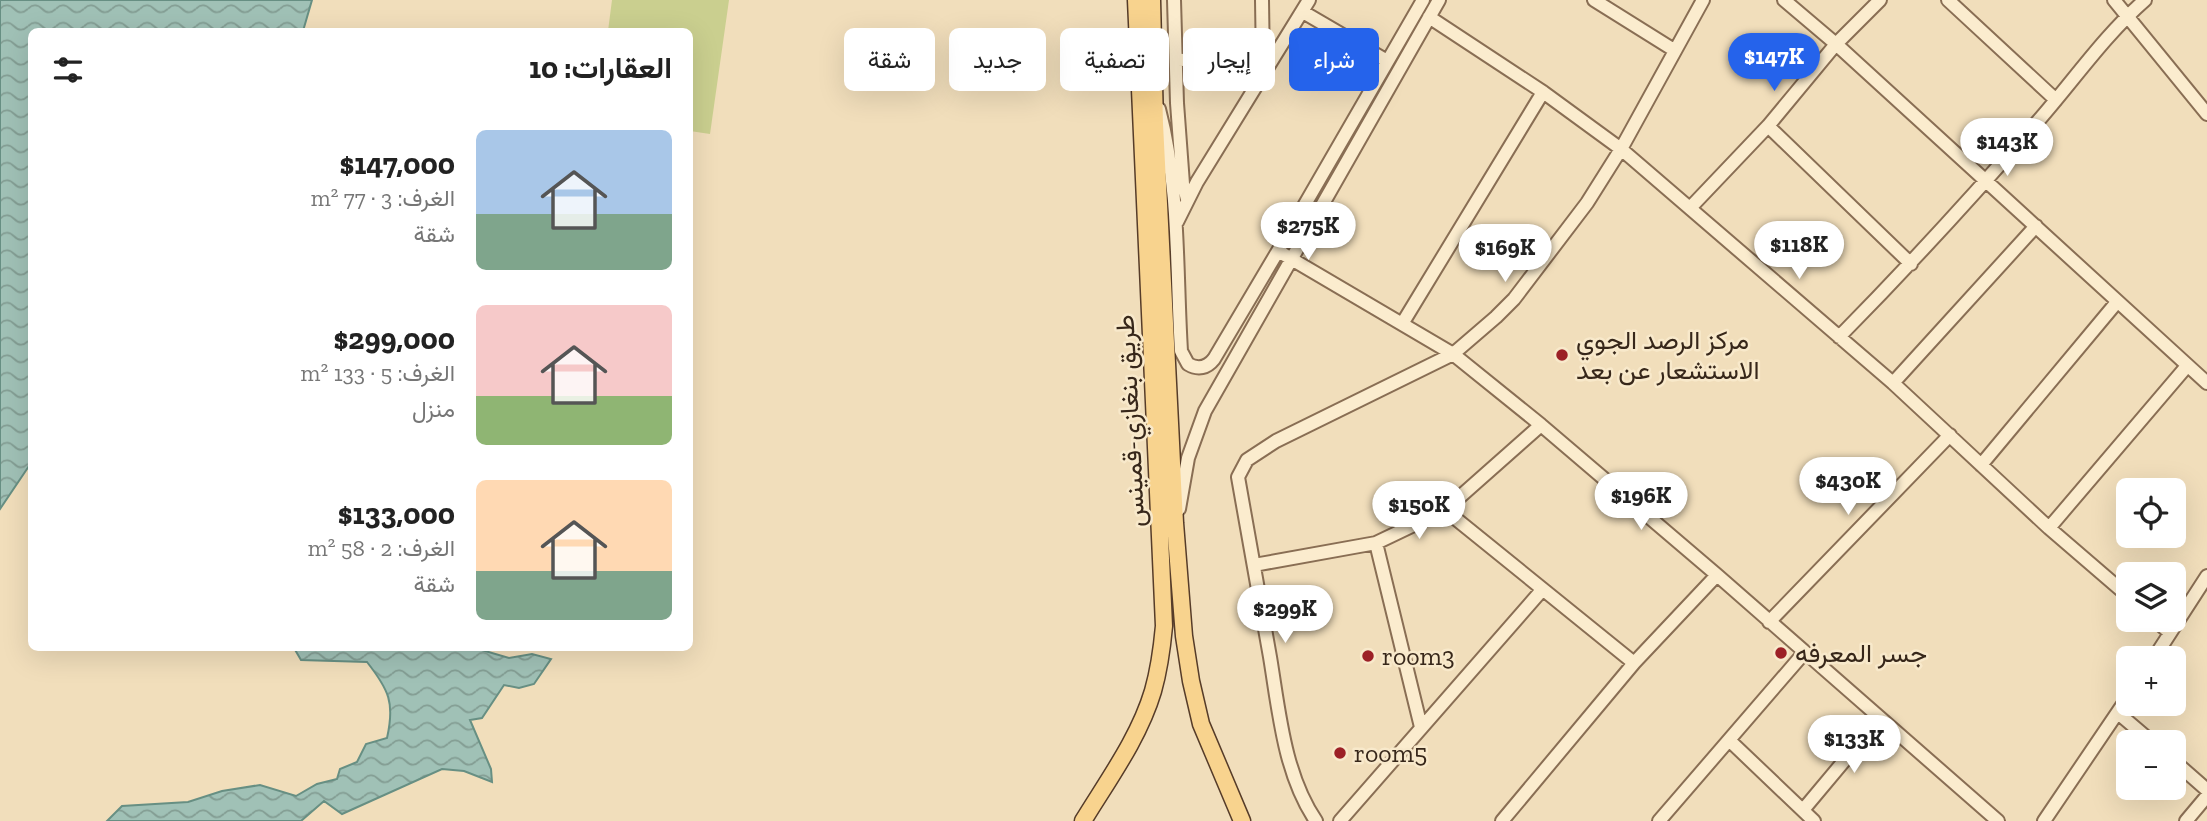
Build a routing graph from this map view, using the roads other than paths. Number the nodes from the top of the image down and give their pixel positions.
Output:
1 (1136, 0) edge
2 (1152, 0) edge
3 (1174, 0) edge
4 (1262, 0) edge
5 (1423, 0) edge
6 (1439, 0) edge
7 (1594, 0) edge
8 (1703, 0) edge
9 (1784, 0) edge
10 (1880, 0) edge
11 (1948, 0) edge
12 (2114, 0) edge
13 (2145, 0) edge
14 (1306, 6) edge
15 (2128, 16) junction
16 (1429, 17) junction
17 (1262, 28) edge
18 (1836, 44) junction
19 (1674, 50) junction
20 (1275, 56) edge
21 (1176, 60) junction
22 (1183, 60) edge
23 (1387, 61) junction
24 (1254, 91) edge
25 (1543, 92) junction
26 (1154, 94) junction
27 (2056, 100) junction
28 (2205, 108) edge
29 (1768, 126) junction
30 (1621, 149) junction
31 (1986, 181) junction
32 (1187, 199) junction
33 (1690, 208) junction
34 (1176, 222) junction
35 (2036, 226) junction
36 (1278, 251) junction
37 (1291, 260) junction
38 (1912, 264) junction
39 (2116, 302) junction
40 (1402, 324) junction
41 (1839, 337) junction
42 (1452, 354) junction
43 (2187, 366) junction
44 (1893, 383) junction
45 (2207, 383) edge
46 (1541, 425) junction
47 (1950, 435) junction
48 (1981, 466) junction
49 (1445, 510) junction
50 (1175, 523) junction
51 (2049, 528) junction
52 (1376, 543) junction
53 (1254, 565) junction
54 (1717, 575) junction
55 (2207, 576) edge
56 (2116, 586) edge
57 (1542, 590) junction
58 (1769, 622) junction
59 (2170, 633) joint
60 (2162, 646) edge
61 (1804, 653) junction
62 (1634, 663) junction
63 (2116, 716) edge
64 (2122, 716) edge
65 (1880, 718) junction
66 (1421, 727) junction
67 (2138, 730) edge
68 (1729, 740) junction
69 (2186, 772) edge
70 (2207, 790) edge
71 (2207, 796) edge
72 (1803, 810) junction
73 (1083, 821) edge
74 (1242, 821) edge
75 (1316, 821) edge
76 (1340, 821) edge
77 (1502, 821) edge
78 (1658, 821) edge
79 (1814, 821) edge
80 (1998, 821) edge
81 (2045, 821) edge
82 (2186, 821) edge

1 - 73 main road, طريق بنغازي-قمينس
2 - 26 main road
3 - 21 street
4 - 17 street
5 - 23 street
6 - 16 street
7 - 19 street
8 - 19 street
9 - 18 street
10 - 18 street
11 - 27 street
12 - 15 street
13 - 15 street
14 - 20 street
14 - 23 street
15 - 27 street
15 - 28 street
16 - 25 street
16 - 37 street
18 - 29 street
18 - 31 street
19 - 30 street
21 - 22 street
21 - 32 street
23 - 36 street
24 - 32 street
25 - 30 street
25 - 40 street
26 - 34 street
26 - 50 main road
27 - 31 street
29 - 33 street
29 - 38 street
30 - 33 street
30 - 42 street
31 - 35 street
31 - 38 street
32 - 34 street
33 - 41 street
34 - 36 street
35 - 39 street
35 - 44 street
36 - 37 street
37 - 40 street
37 - 50 street
38 - 41 street
39 - 43 street
39 - 48 street
40 - 42 street
41 - 44 street
42 - 46 street
42 - 53 street
43 - 45 street
43 - 51 street
44 - 47 street
46 - 49 street
46 - 54 street
47 - 48 street
47 - 58 street
48 - 51 street
49 - 52 street
49 - 57 street
50 - 74 main road
51 - 56 street
52 - 53 street
52 - 66 street
53 - 75 street
54 - 58 street
54 - 62 street
55 - 59 street
57 - 62 street
57 - 66 street
58 - 61 street
59 - 60 street
61 - 65 street
61 - 68 street
62 - 77 street
63 - 81 street
64 - 67 street
65 - 72 street
65 - 80 street
66 - 76 street
68 - 72 street
68 - 78 street
69 - 70 street
71 - 82 street
72 - 79 street

